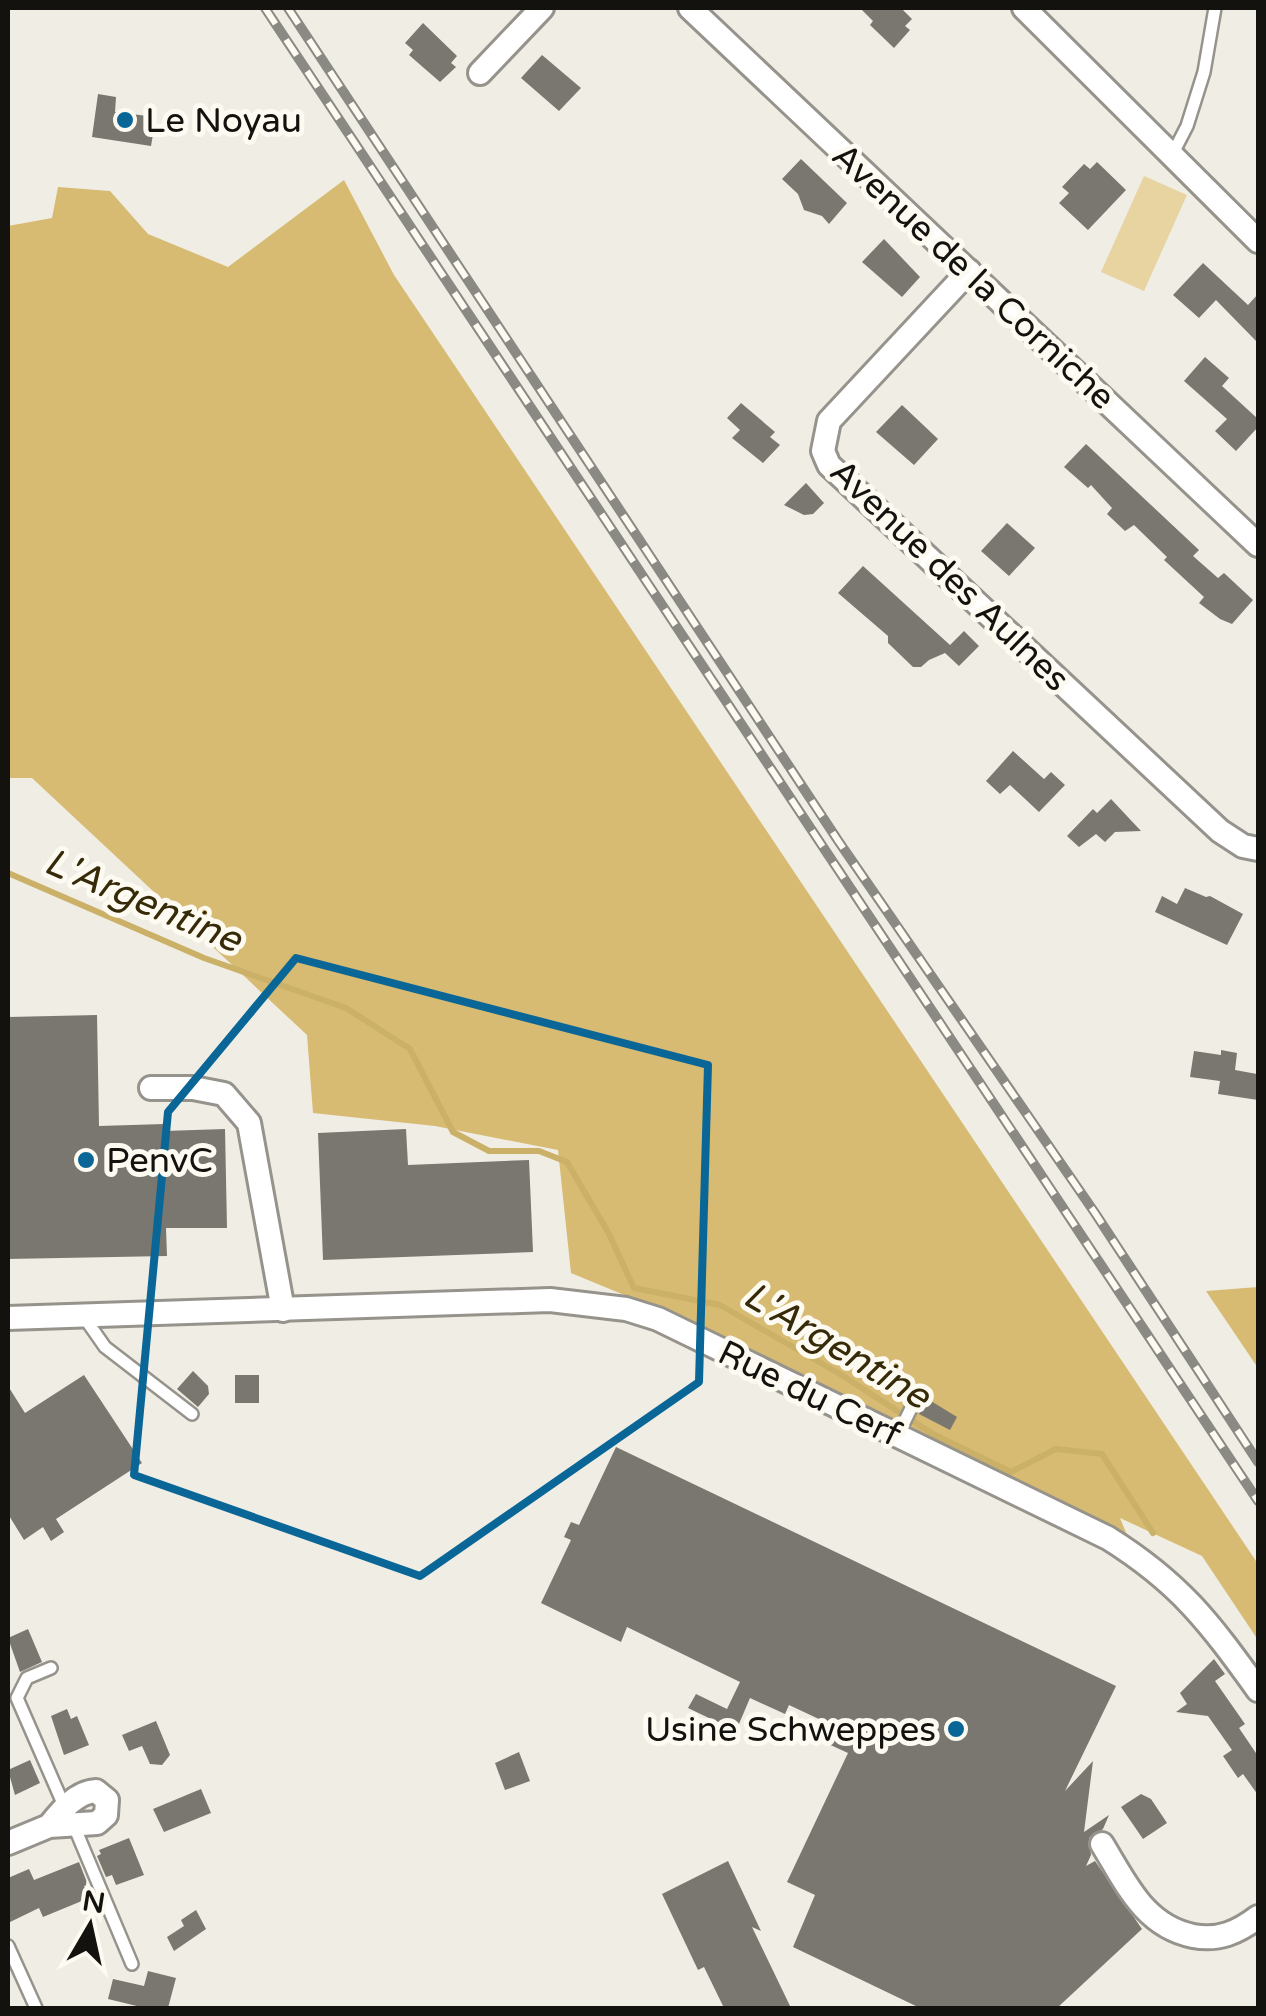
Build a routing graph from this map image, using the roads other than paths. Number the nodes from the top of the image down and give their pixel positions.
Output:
1 (542, 8) edge
2 (690, 8) edge
3 (1024, 8) edge
4 (1215, 8) edge
5 (480, 72) dead end
6 (1172, 155) junction
7 (1258, 241) edge
8 (969, 271) junction
9 (1258, 545) edge
10 (1258, 849) edge
11 (151, 1088) dead end
12 (283, 1310) junction
13 (84, 1317) junction
14 (8, 1318) edge
15 (918, 1394) dead end
16 (192, 1414) dead end
17 (900, 1431) junction
18 (51, 1668) dead end
19 (1258, 1690) edge
20 (63, 1820) junction
21 (8, 1843) edge
22 (1102, 1844) dead end
23 (1258, 1917) edge
24 (8, 1946) edge
25 (132, 1964) dead end
26 (36, 2008) edge

1 - 5 street
2 - 8 street, Avenue de la Corniche
3 - 6 street
4 - 6 lane
6 - 7 street
8 - 9 street, Avenue de la Corniche
8 - 10 street, Avenue des Aulnes
11 - 12 street
12 - 13 street, Rue du Cerf
12 - 17 street, Rue du Cerf
13 - 14 street, Rue du Cerf
13 - 16 lane
15 - 17 lane
17 - 19 street, Rue du Cerf
18 - 20 lane
20 - 21 street
20 - 25 lane
22 - 23 street
24 - 26 lane

